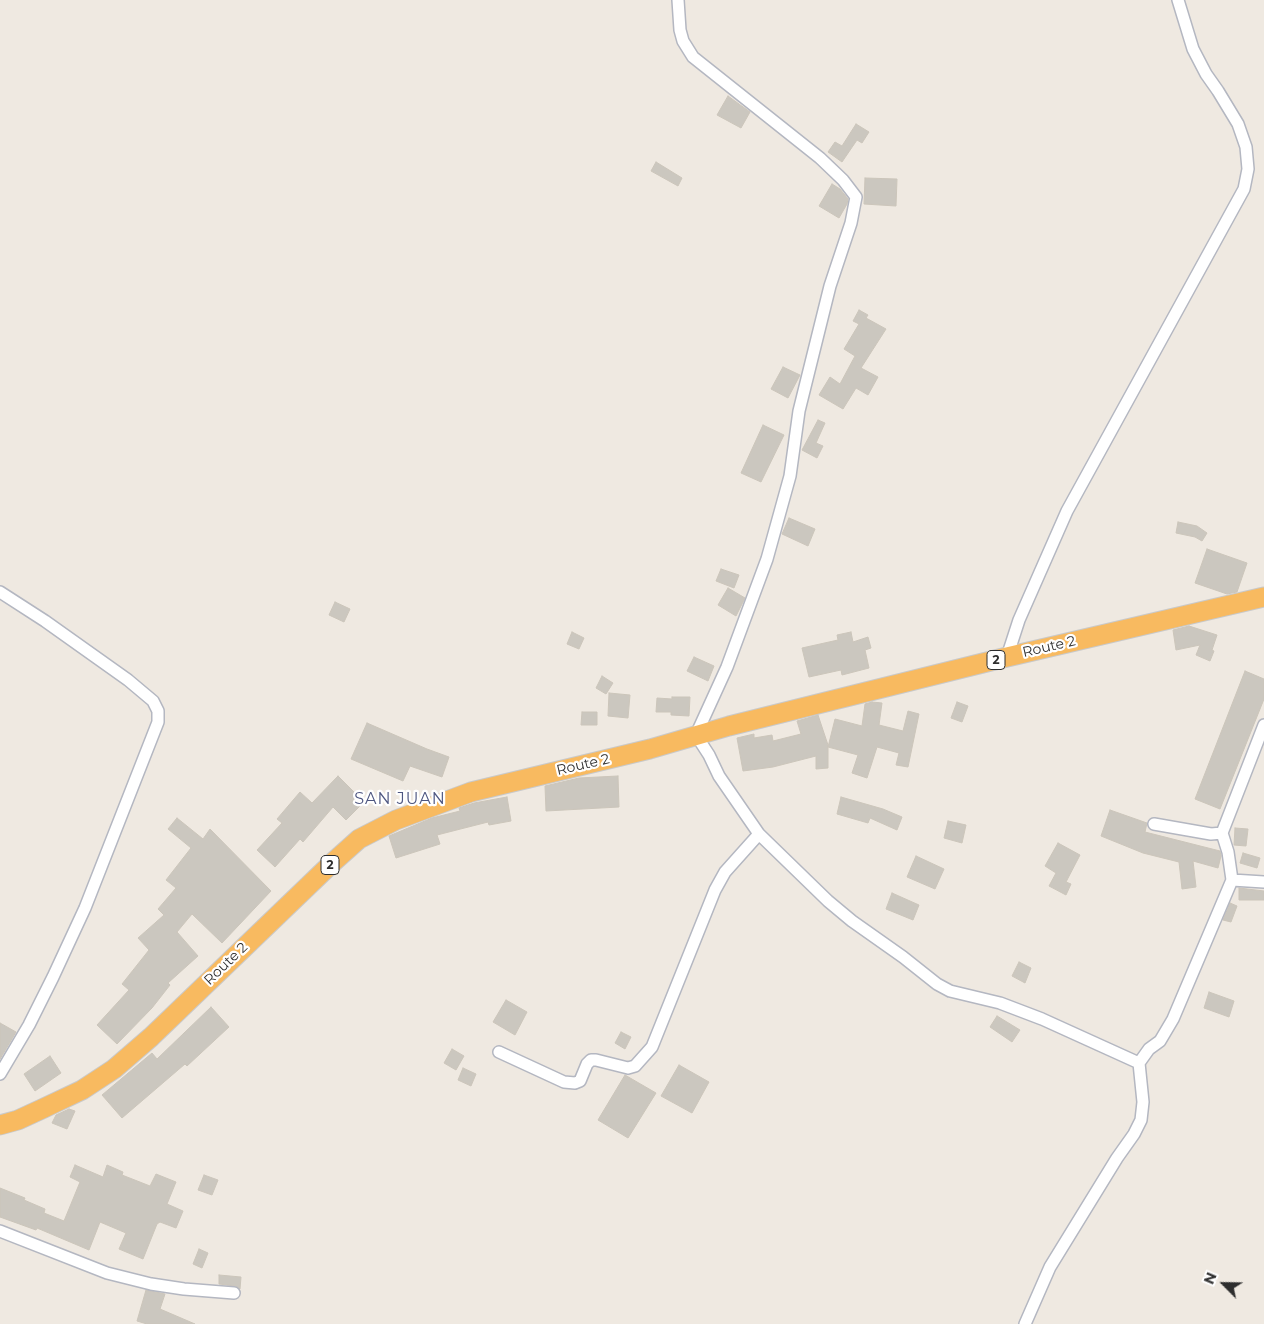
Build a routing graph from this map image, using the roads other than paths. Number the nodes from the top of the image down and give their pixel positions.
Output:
1 (678, 0) edge
2 (1178, 0) edge
3 (0, 592) edge
4 (1264, 597) edge
5 (1007, 657) junction
6 (1264, 725) edge
7 (702, 733) junction
8 (1154, 824) dead end
9 (1222, 833) junction
10 (759, 834) junction
11 (1232, 880) junction
12 (1264, 882) edge
13 (498, 1052) dead end
14 (1139, 1063) junction
15 (0, 1074) edge
16 (0, 1125) edge
17 (0, 1231) edge
18 (234, 1293) dead end
19 (1025, 1324) edge

1 - 7 street
2 - 5 street
3 - 15 street
4 - 5 highway, Route 2 / 2
5 - 7 highway, Route 2 / 2
6 - 9 street
7 - 10 street
7 - 16 highway, Route 2 / 2
8 - 9 street
9 - 11 street
10 - 13 street
10 - 14 street
11 - 12 street
11 - 14 street
14 - 19 street
17 - 18 street

